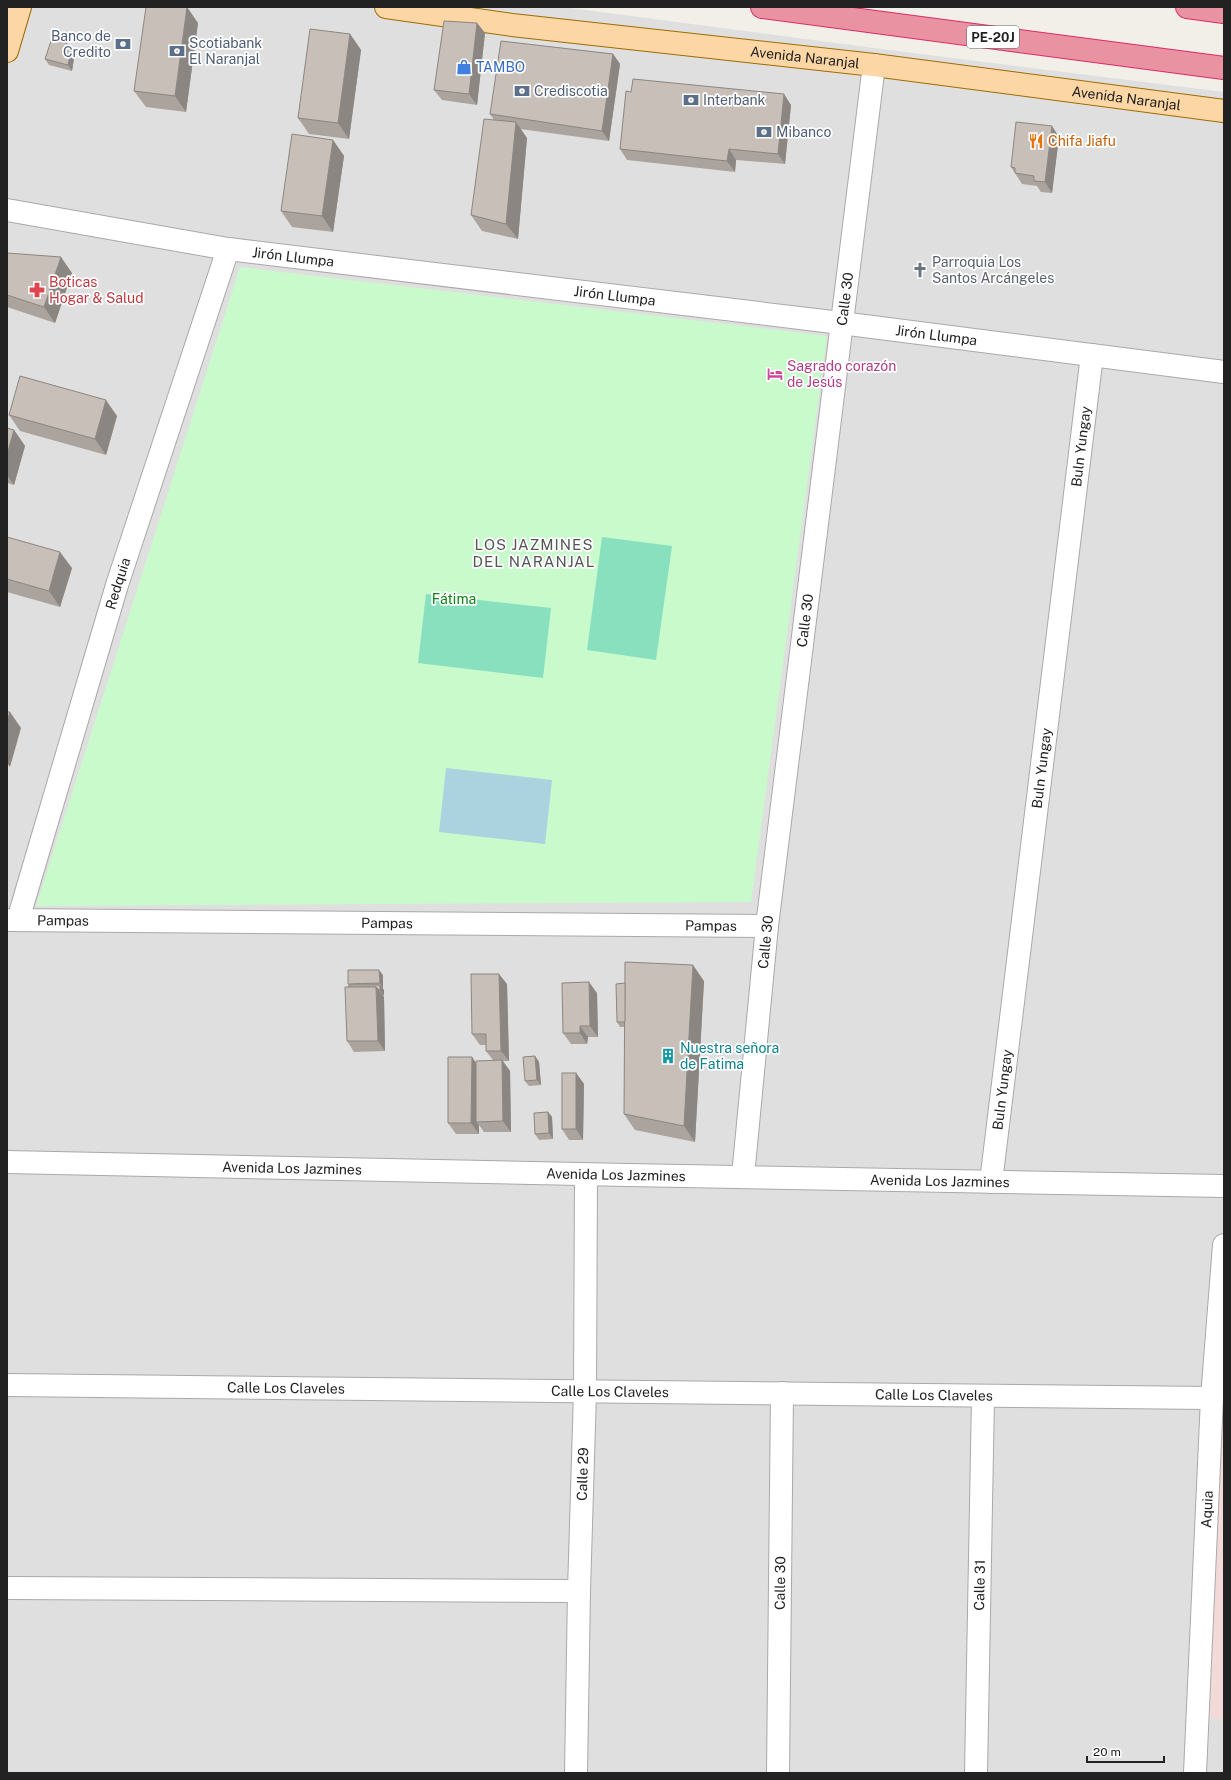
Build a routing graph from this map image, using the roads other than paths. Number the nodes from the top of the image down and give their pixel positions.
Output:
1 (20, 7) edge
2 (386, 7) edge
3 (762, 7) edge
4 (1187, 7) edge
5 (1224, 12) edge
6 (7, 51) edge
7 (874, 65) junction
8 (1224, 68) edge
9 (1224, 111) edge
10 (7, 210) edge
11 (228, 249) junction
12 (841, 323) junction
13 (1092, 355) junction
14 (1224, 372) edge
15 (12, 920) edge
16 (767, 926) junction
17 (7, 1162) edge
18 (586, 1175) junction
19 (743, 1176) junction
20 (991, 1182) junction
21 (1224, 1186) edge
22 (1224, 1245) edge
23 (7, 1385) edge
24 (585, 1392) junction
25 (782, 1393) junction
26 (983, 1397) junction
27 (1212, 1398) junction
28 (7, 1588) edge
29 (579, 1591) junction
30 (576, 1773) edge
31 (778, 1773) edge
32 (976, 1773) edge
33 (1195, 1773) edge

1 - 6 main road
2 - 7 main road, Avenida Naranjal
3 - 8 highway, PE-20J
4 - 5 highway
7 - 9 main road, Avenida Naranjal
7 - 12 street, Calle 30
10 - 11 street, Jirón Llumpa
11 - 12 street, Jirón Llumpa
11 - 15 street, Redquia
12 - 13 street, Jirón Llumpa
12 - 16 street, Calle 30
13 - 14 street, Jirón Llumpa
13 - 20 street, Buln Yungay
15 - 16 street, Pampas
16 - 19 street, Calle 30
17 - 18 street, Avenida Los Jazmines
18 - 19 street, Avenida Los Jazmines
18 - 24 street, Calle 29
19 - 20 street, Avenida Los Jazmines
20 - 21 street, Avenida Los Jazmines
22 - 27 street, Aquia
23 - 24 street, Calle Los Claveles
24 - 25 street, Calle Los Claveles
24 - 29 street, Calle 29
25 - 26 street, Calle Los Claveles
25 - 31 street, Calle 30
26 - 27 street, Calle Los Claveles
26 - 32 street, Calle 31
27 - 33 street, Aquia
28 - 29 street
29 - 30 street, Calle 29

